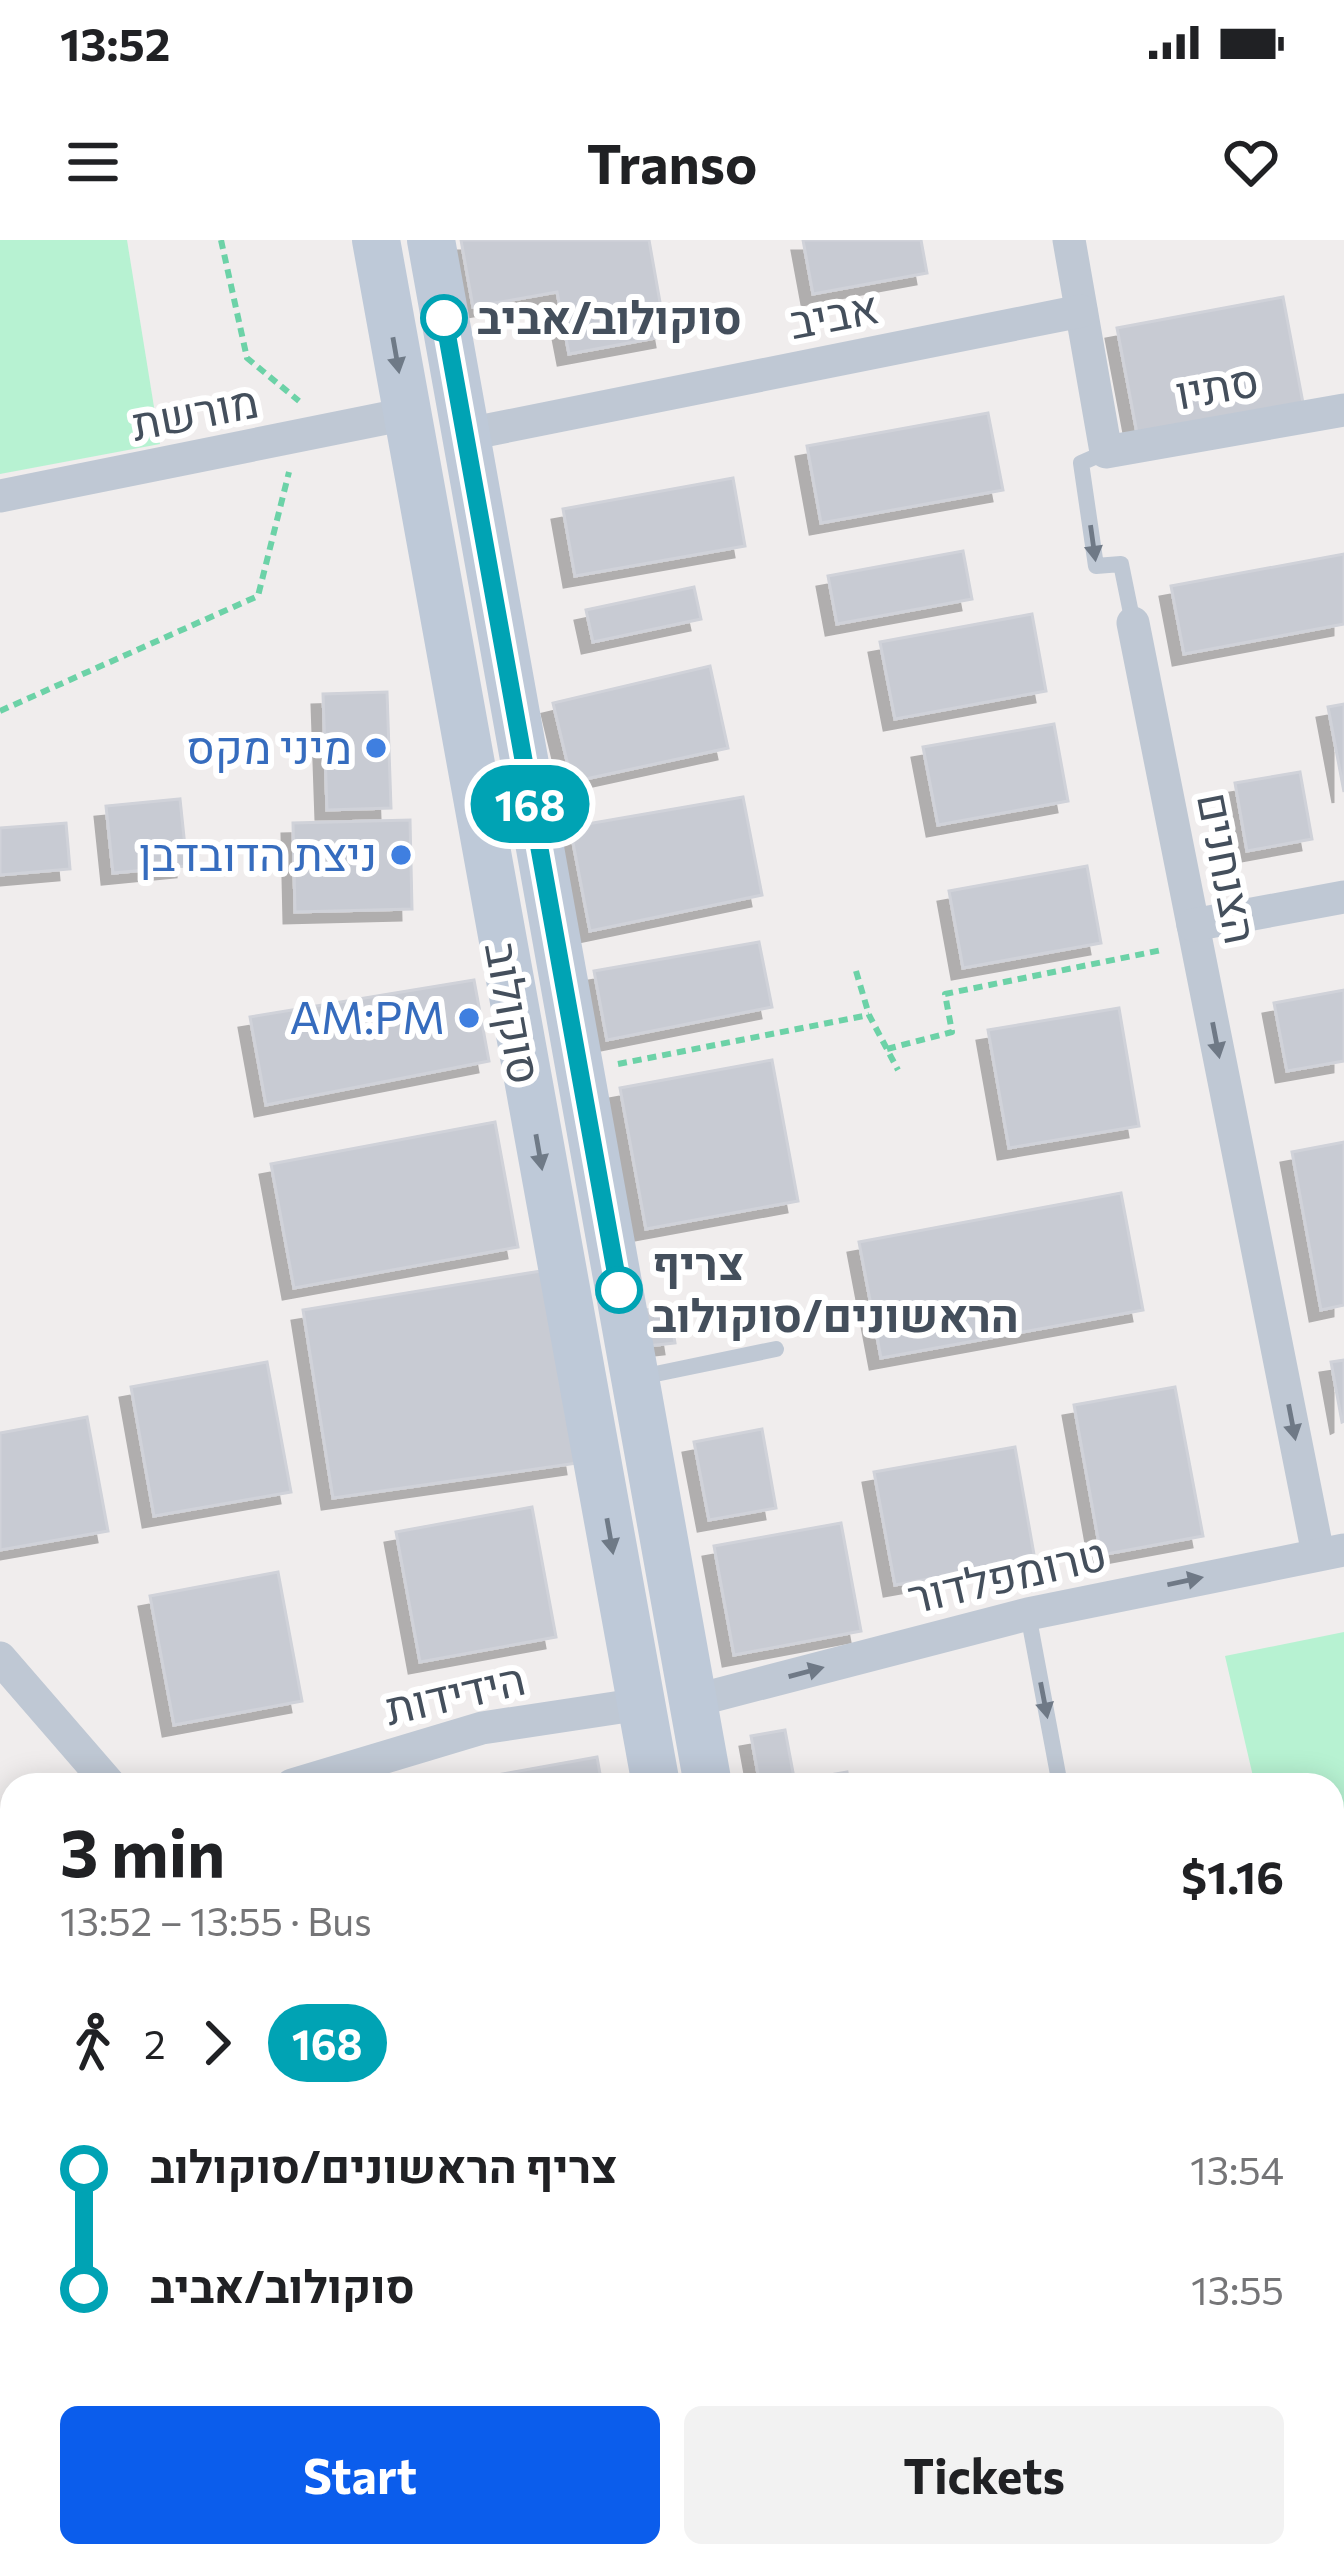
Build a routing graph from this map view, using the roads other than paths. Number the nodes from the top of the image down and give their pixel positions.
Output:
1 (376, 240) edge
2 (431, 240) edge
3 (1069, 240) edge
4 (1081, 311) junction
5 (1344, 410) edge
6 (406, 414) junction
7 (463, 434) junction
8 (1106, 452) junction
9 (0, 496) edge
10 (1133, 623) joint
11 (1344, 897) edge
12 (1195, 934) junction
13 (776, 1348) dead end
14 (634, 1378) junction
15 (1331, 1552) edge
16 (1028, 1614) junction
17 (0, 1658) edge
18 (693, 1702) junction
19 (641, 1704) junction
20 (100, 1773) edge
21 (332, 1773) edge
22 (654, 1773) edge
23 (706, 1773) edge
24 (1058, 1773) edge

1 -> 6 main road, סוקולוב
2 - 7 main road, סוקולוב
3 - 4 street
4 - 7 street, אביב
4 - 8 street
5 - 8 street, סתיו
6 - 9 street, מורשת
6 -> 19 main road, סוקולוב
7 - 14 main road, סוקולוב
8 -> 10 lane, הצנחנים
10 - 12 street, הצנחנים
11 - 12 street
12 -> 15 street, הצנחנים
13 - 14 lane
14 - 18 main road, סוקולוב
16 -> 15 street, טרומפלדור
18 -> 16 street, טרומפלדור
16 -> 24 lane
17 - 20 street
18 - 23 main road, סוקולוב
19 - 21 street, הידידות
19 - 22 main road, סוקולוב

